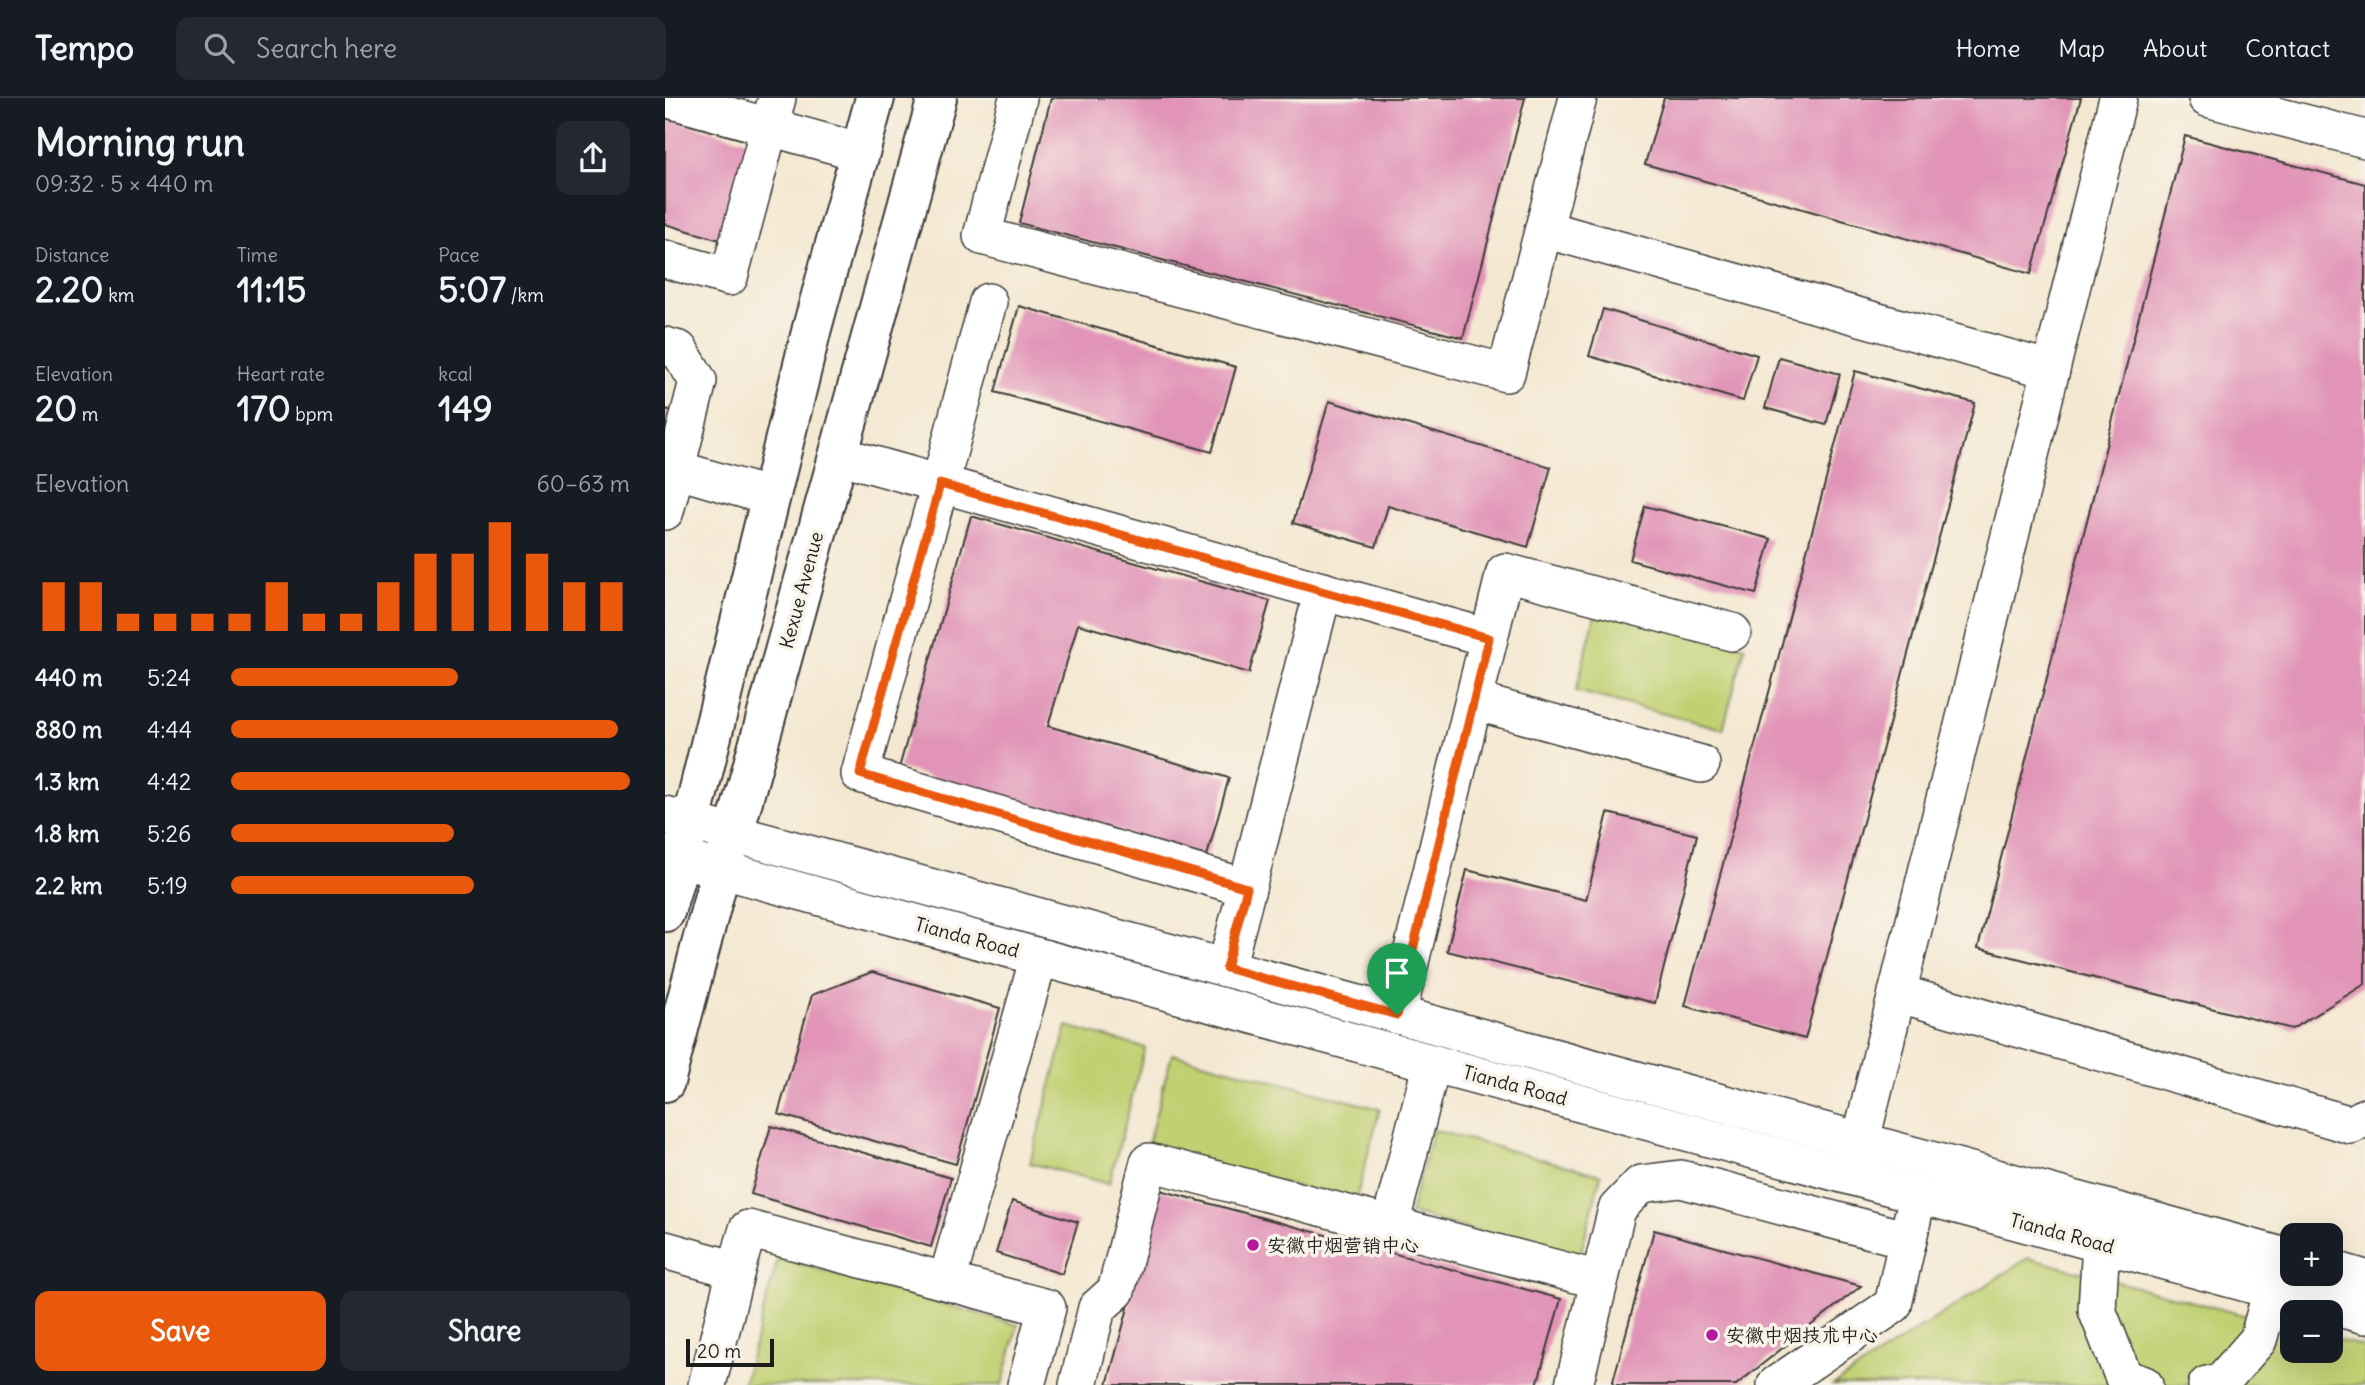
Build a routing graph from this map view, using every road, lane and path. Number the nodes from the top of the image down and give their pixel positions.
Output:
1 (665, 98) edge
2 (874, 98) edge
3 (937, 98) edge
4 (1018, 98) edge
5 (1578, 98) edge
6 (2118, 98) edge
7 (2207, 98) edge
8 (773, 113) edge
9 (2365, 139) edge
10 (860, 152) junction
11 (1544, 229) junction
12 (665, 258) edge
13 (988, 302) dead end
14 (665, 346) edge
15 (2051, 370) junction
16 (838, 455) junction
17 (675, 469) junction
18 (940, 484) junction
19 (771, 497) junction
20 (665, 511) edge
21 (1323, 591) junction
22 (1732, 632) dead end
23 (1489, 638) junction
24 (1474, 701) junction
25 (1701, 764) dead end
26 (678, 818) edge
27 (734, 833) junction
28 (672, 856) edge
29 (721, 869) junction
30 (1247, 888) junction
31 (665, 912) edge
32 (1039, 957) junction
33 (1226, 968) junction
34 (1898, 993) junction
35 (1397, 1015) junction
36 (1432, 1063) junction
37 (665, 1082) edge
38 (2365, 1117) edge
39 (1860, 1142) junction
40 (1851, 1176) junction
41 (1918, 1194) junction
42 (1390, 1225) junction
43 (1908, 1240) junction
44 (2101, 1243) junction
45 (665, 1250) edge
46 (2280, 1255) edge
47 (736, 1270) junction
48 (2343, 1273) edge
49 (2365, 1279) edge
50 (1599, 1280) junction
51 (947, 1281) junction
52 (2272, 1290) junction
53 (2365, 1315) edge
54 (706, 1385) edge
55 (1026, 1385) edge
56 (1078, 1385) edge
57 (1574, 1385) edge
58 (1776, 1385) edge
59 (2144, 1385) edge
60 (2207, 1385) edge

1 - 8 street
2 - 10 main road
3 - 16 main road, Kexue Avenue
4 - 11 street
5 - 11 street
6 - 15 street
7 - 9 street
8 - 10 street
8 - 12 street
10 - 19 main road
11 - 15 street
13 - 18 street
14 - 17 street
15 - 34 street
16 - 18 street
16 - 27 main road, Kexue Avenue
17 - 19 street
17 - 20 street
18 - 21 street
18 - 30 street
19 - 26 main road
21 - 23 street
21 - 30 street
22 - 23 street
23 - 24 street
24 - 25 street
24 - 35 street
26 - 27 street, Tianda Road
26 - 28 main road
27 - 29 main road, Kexue Avenue
27 - 33 street, Tianda Road
28 - 29 street, Tianda Road
28 - 31 main road
29 - 32 street, Tianda Road
29 - 37 main road, Kexue Avenue
30 - 33 street
32 - 36 street, Tianda Road
32 - 51 street
33 - 35 street, Tianda Road
34 - 38 street
34 - 39 street
35 - 39 street, Tianda Road
36 - 40 street, Tianda Road
36 - 42 street
39 - 40 street
39 - 46 street, Tianda Road
40 - 41 street, Tianda Road
41 - 43 street
41 - 44 street, Tianda Road
42 - 50 street
42 - 56 street
43 - 50 street
43 - 58 street
44 - 52 street, Tianda Road
44 - 59 street
45 - 47 street
47 - 51 street
47 - 54 street
48 - 49 street
50 - 57 street
51 - 55 street
52 - 53 street, Tianda Road
52 - 60 street

